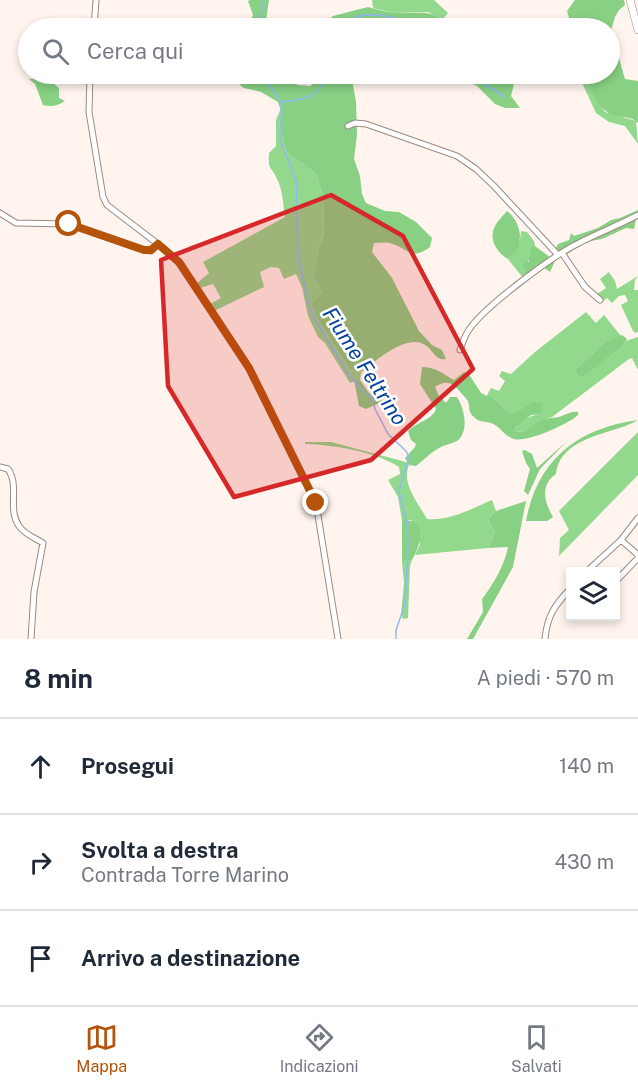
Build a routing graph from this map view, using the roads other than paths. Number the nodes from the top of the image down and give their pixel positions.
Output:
1 (96, 0) edge
2 (633, 4) edge
3 (95, 18) edge
4 (638, 30) edge
5 (90, 84) edge
6 (348, 126) dead end
7 (0, 213) edge
8 (638, 215) edge
9 (158, 244) junction
10 (560, 254) junction
11 (600, 300) dead end
12 (460, 350) dead end
13 (0, 467) edge
14 (638, 518) edge
15 (621, 540) junction
16 (638, 557) edge
17 (591, 567) edge
18 (620, 577) edge
19 (566, 593) edge
20 (31, 639) edge
21 (338, 639) edge
22 (545, 639) edge

1 - 3 street
2 - 4 street
5 - 9 street
6 - 10 street
7 - 9 street
8 - 10 street
9 - 21 street
10 - 11 street
10 - 12 street
13 - 20 street
14 - 15 street
15 - 16 street
15 - 17 street
16 - 18 street
19 - 22 street

